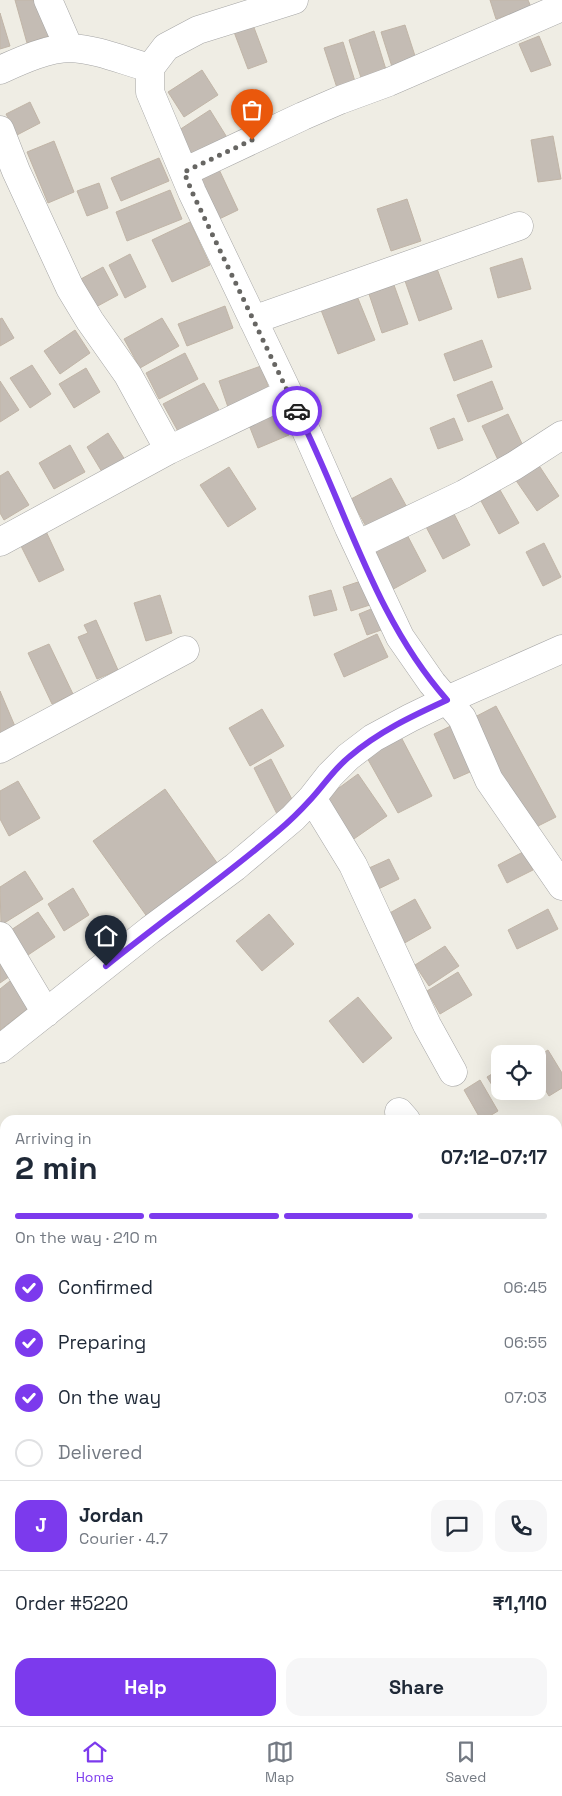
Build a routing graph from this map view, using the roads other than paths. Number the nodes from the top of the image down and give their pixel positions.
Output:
1 (48, 0) edge
2 (294, 0) edge
3 (562, 7) edge
4 (69, 48) junction
5 (150, 68) junction
6 (0, 70) edge
7 (0, 130) edge
8 (184, 172) junction
9 (519, 226) dead end
10 (253, 320) junction
11 (288, 393) junction
12 (562, 435) edge
13 (170, 450) junction
14 (0, 542) edge
15 (357, 545) junction
16 (562, 648) edge
17 (185, 650) dead end
18 (447, 700) junction
19 (0, 749) edge
20 (312, 798) junction
21 (562, 886) edge
22 (0, 936) edge
23 (46, 1013) junction
24 (0, 1049) edge
25 (453, 1072) dead end

1 - 4 street
2 - 5 street
3 - 8 street
4 - 5 street
4 - 6 street
5 - 8 street
7 - 13 street
8 - 10 street
9 - 10 street
10 - 11 street
11 - 13 street
11 - 15 street
12 - 15 street
13 - 14 street
15 - 18 street
16 - 18 street
17 - 19 street
18 - 20 street
18 - 21 street
20 - 23 street
20 - 25 street
22 - 23 street
23 - 24 street

